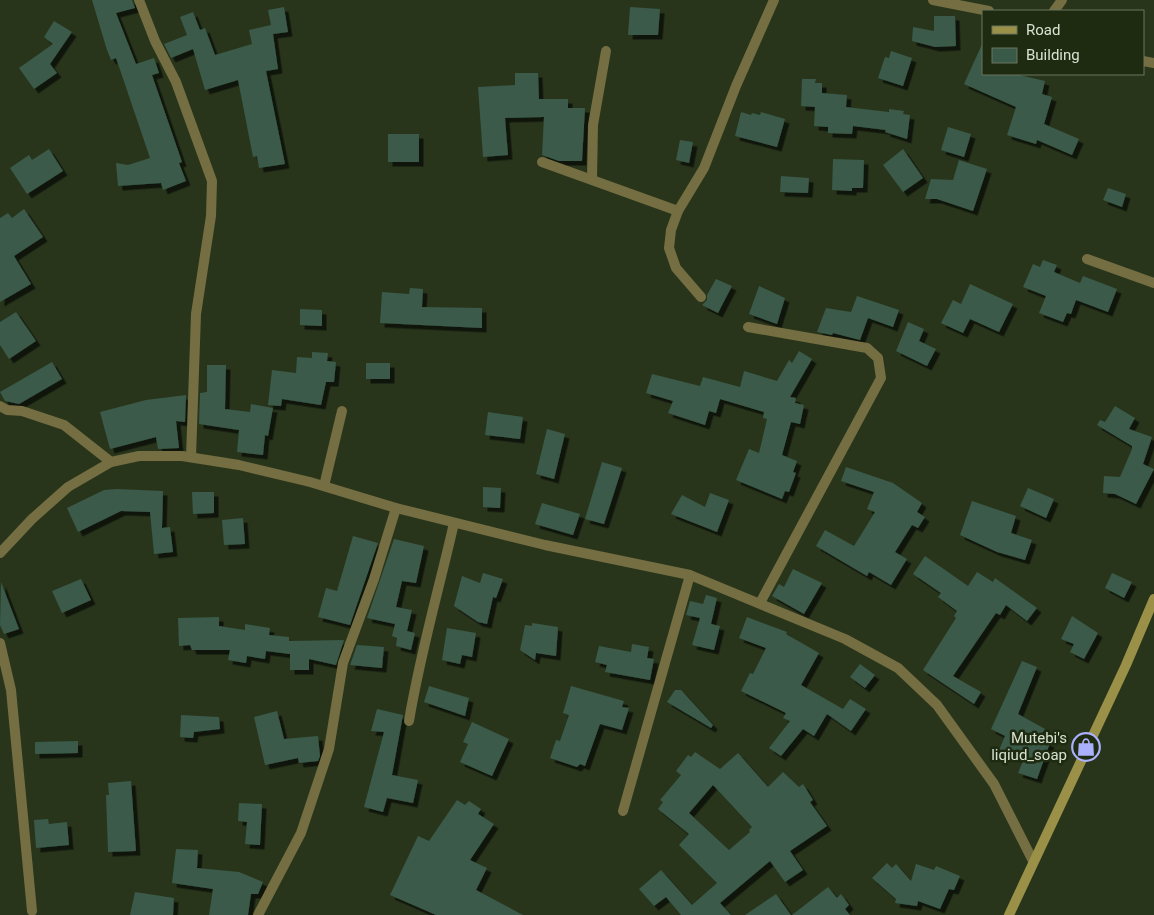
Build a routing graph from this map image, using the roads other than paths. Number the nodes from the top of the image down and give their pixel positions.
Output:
1 (139, 0) edge
2 (774, 0) edge
3 (933, 0) edge
4 (984, 10) edge
5 (606, 51) dead end
6 (542, 162) dead end
7 (592, 179) junction
8 (678, 211) junction
9 (1087, 259) dead end
10 (1154, 283) edge
11 (701, 296) dead end
12 (748, 327) dead end
13 (0, 406) edge
14 (342, 411) dead end
15 (191, 457) junction
16 (111, 462) junction
17 (324, 486) junction
18 (396, 508) junction
19 (454, 523) junction
20 (0, 553) edge
21 (690, 575) junction
22 (1154, 599) edge
23 (760, 603) junction
24 (0, 643) edge
25 (409, 721) dead end
26 (623, 811) dead end
27 (1033, 861) junction
28 (32, 911) dead end
29 (258, 915) edge
30 (1009, 915) edge

1 - 15 street
2 - 8 street
3 - 4 street
5 - 7 street
6 - 7 street
7 - 8 street
8 - 11 street
9 - 10 street
12 - 23 street
13 - 16 street
14 - 17 street
15 - 16 street
15 - 17 street
16 - 20 street
17 - 18 street
18 - 19 street
18 - 29 street
19 - 21 street
19 - 25 street
21 - 23 street
21 - 26 street
22 - 27 street
23 - 27 street
24 - 28 street
27 - 30 street

